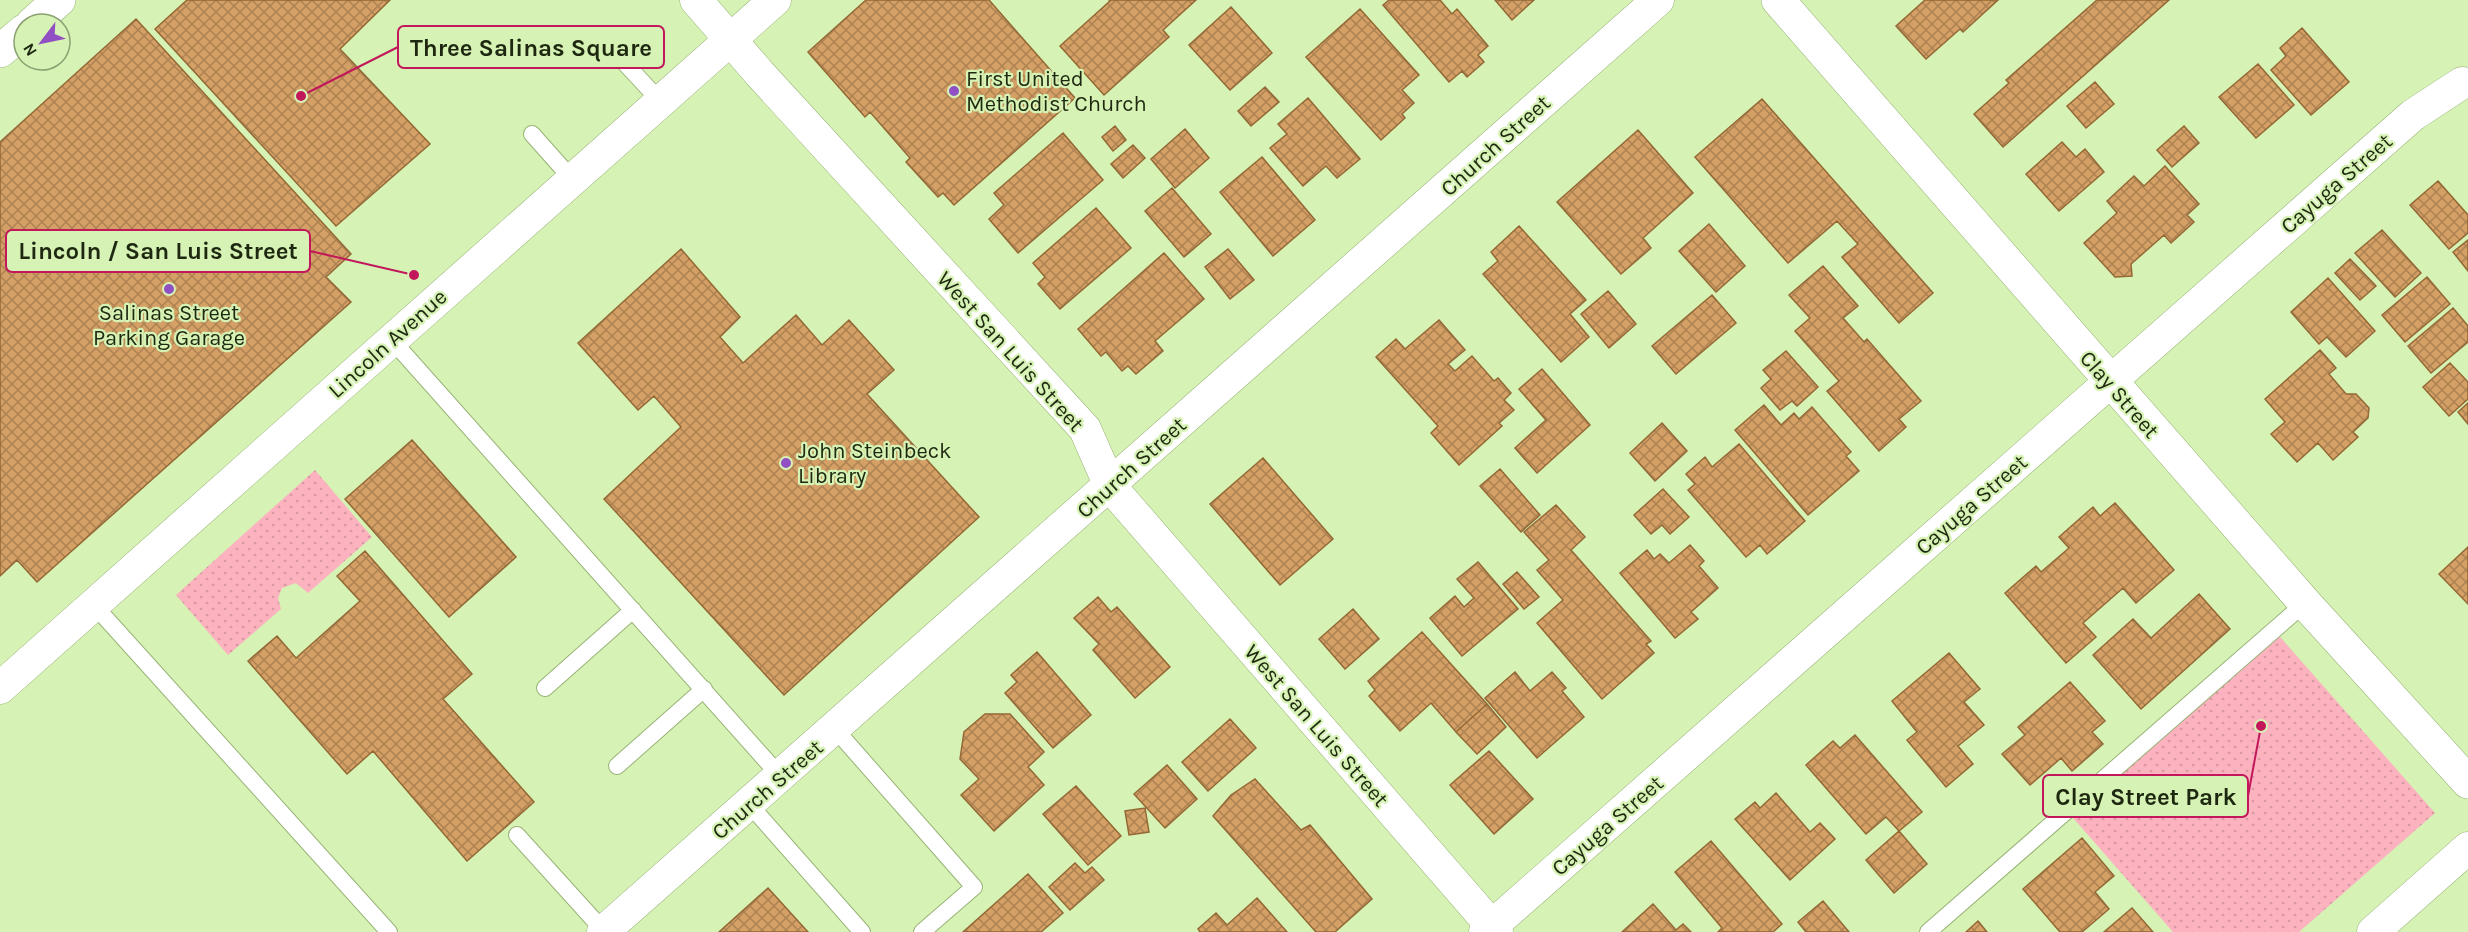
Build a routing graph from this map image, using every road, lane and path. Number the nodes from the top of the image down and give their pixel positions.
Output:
1 (59, 0) edge
2 (696, 0) edge
3 (775, 0) edge
4 (1658, 0) edge
5 (1778, 0) edge
6 (46, 12) edge
7 (730, 39) junction
8 (622, 60) dead end
9 (2462, 83) dead end
10 (661, 102) junction
11 (532, 134) dead end
12 (572, 179) junction
13 (390, 339) junction
14 (2110, 382) junction
15 (1110, 486) junction
16 (2305, 603) junction
17 (93, 604) junction
18 (633, 610) junction
19 (0, 688) edge
20 (546, 688) dead end
21 (704, 689) junction
22 (835, 729) junction
23 (617, 766) dead end
24 (780, 776) junction
25 (2468, 782) edge
26 (749, 804) junction
27 (517, 835) dead end
28 (2468, 849) edge
29 (1491, 930) edge
30 (603, 931) edge
31 (389, 932) edge
32 (862, 932) edge
33 (922, 932) edge
34 (1928, 932) edge
35 (2373, 932) edge

1 - 6 street
2 - 7 street, West San Luis Street
3 - 7 street, Lincoln Avenue
4 - 15 street, Church Street
5 - 14 street, Clay Street
7 - 10 street, Lincoln Avenue
7 - 15 street, West San Luis Street
8 - 10 lane
9 - 14 street, Cayuga Street
10 - 12 street, Lincoln Avenue
11 - 12 lane
12 - 13 street, Lincoln Avenue
13 - 17 street, Lincoln Avenue
13 - 18 lane
14 - 16 street, Clay Street
14 - 29 street, Cayuga Street
15 - 22 street, Church Street
15 - 29 street, West San Luis Street
16 - 25 street, Clay Street
16 - 34 lane
17 - 19 street, Lincoln Avenue
17 - 31 lane
18 - 20 lane
18 - 21 lane
21 - 23 lane
21 - 24 lane
22 - 24 street, Church Street
22 - 33 lane
24 - 26 street, Church Street
26 - 30 street, Church Street
26 - 32 lane
27 - 30 lane
28 - 35 street

